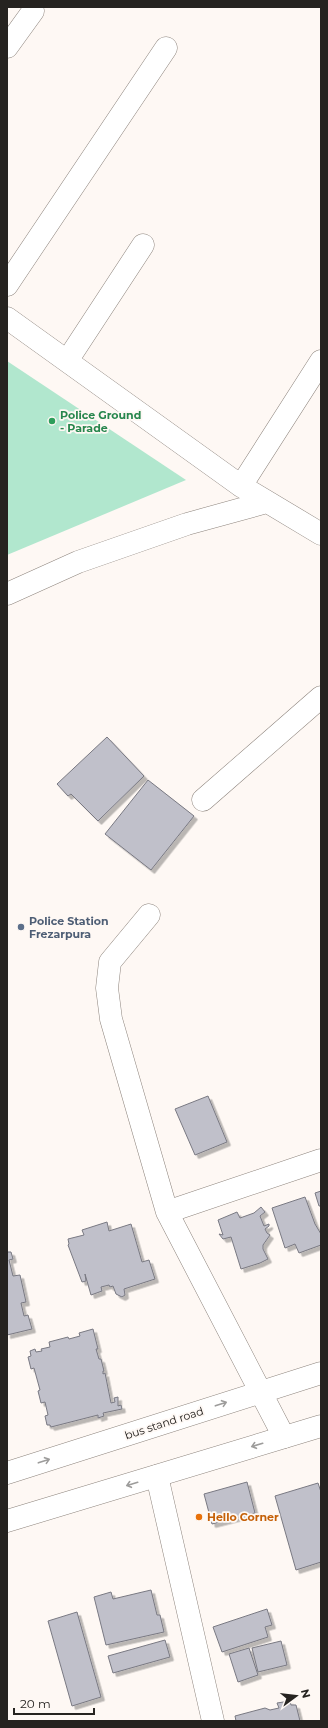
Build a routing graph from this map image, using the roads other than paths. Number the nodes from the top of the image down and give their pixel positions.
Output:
1 (33, 11) dead end
2 (7, 47) edge
3 (166, 48) dead end
4 (143, 244) dead end
5 (7, 285) edge
6 (7, 318) edge
7 (67, 361) junction
8 (321, 361) edge
9 (241, 486) junction
10 (267, 502) junction
11 (320, 531) edge
12 (7, 594) edge
13 (321, 697) edge
14 (203, 800) dead end
15 (149, 915) dead end
16 (321, 1160) edge
17 (167, 1212) junction
18 (321, 1373) edge
19 (260, 1392) junction
20 (321, 1426) edge
21 (284, 1437) junction
22 (7, 1473) edge
23 (157, 1476) junction
24 (7, 1521) edge
25 (214, 1721) edge

1 - 2 street
3 - 5 street
4 - 7 street
6 - 7 street
7 - 9 street
8 - 9 street
9 - 10 street
10 - 11 street
10 - 12 street
13 - 14 street
15 - 17 street
16 - 17 street
17 - 19 street
18 - 19 street, bus stand road
19 - 21 street
22 -> 19 street, bus stand road
20 - 21 street
21 -> 23 street
23 -> 24 street
23 - 25 street

